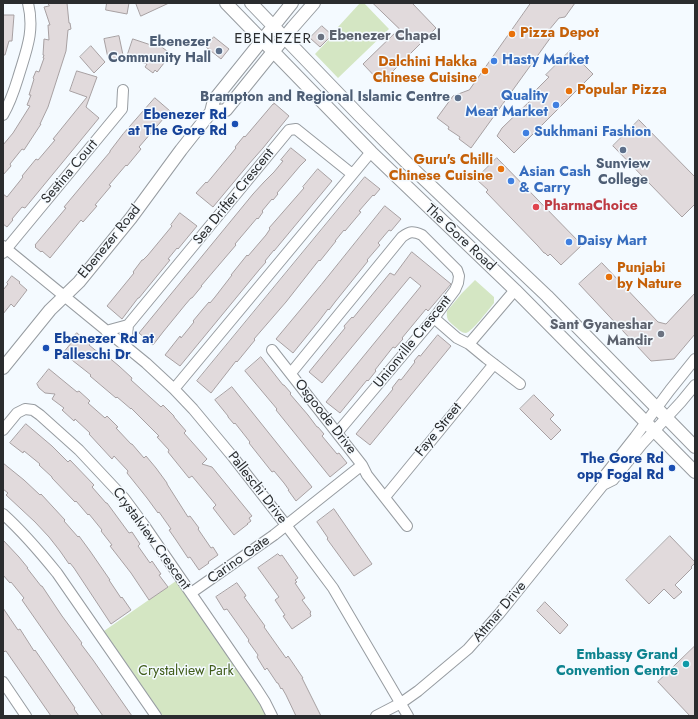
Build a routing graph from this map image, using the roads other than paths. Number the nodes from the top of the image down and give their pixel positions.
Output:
1 (28, 3) edge
2 (226, 3) edge
3 (251, 3) edge
4 (292, 3) edge
5 (314, 3) edge
6 (273, 26) junction
7 (284, 38) junction
8 (262, 40) junction
9 (273, 51) junction
10 (123, 90) dead end
11 (211, 112) junction
12 (3, 115) edge
13 (371, 152) junction
14 (352, 174) junction
15 (4, 249) edge
16 (515, 290) junction
17 (64, 296) junction
18 (434, 318) junction
19 (128, 325) junction
20 (106, 331) junction
21 (469, 344) junction
22 (126, 347) junction
23 (272, 350) dead end
24 (695, 359) edge
25 (494, 364) junction
26 (3, 368) edge
27 (291, 373) junction
28 (520, 384) dead end
29 (695, 386) edge
30 (174, 389) junction
31 (657, 408) junction
32 (666, 418) junction
33 (650, 426) junction
34 (3, 430) edge
35 (337, 433) junction
36 (695, 447) edge
37 (362, 465) junction
38 (695, 472) edge
39 (385, 497) junction
40 (3, 514) edge
41 (286, 525) junction
42 (407, 526) dead end
43 (190, 593) junction
44 (3, 682) edge
45 (401, 703) junction
46 (26, 716) edge
47 (156, 716) edge
48 (272, 716) edge
49 (376, 716) edge
50 (408, 716) edge

1 - 12 street
2 - 8 main road, The Gore Road
3 - 6 main road, The Gore Road
4 - 6 main road, Ebenezer Road
5 - 7 main road
6 - 7 main road, The Gore Road
6 - 8 main road, Ebenezer Road
7 - 9 main road
7 - 31 main road, The Gore Road
8 - 9 main road, The Gore Road
8 - 11 main road, Ebenezer Road
9 - 11 main road
9 - 13 main road, The Gore Road
10 - 15 street, Sestina Court
11 - 17 main road, Ebenezer Road
13 - 14 street
13 - 16 main road, The Gore Road
14 - 19 street, Sea Drifter Crescent
14 - 30 street
15 - 17 street, Palleschi Drive
16 - 21 street
16 - 33 main road, The Gore Road
17 - 20 street, Palleschi Drive
17 - 26 main road, Ebenezer Road
18 - 21 street
18 - 27 street, Unionville Crescent
18 - 35 street, Unionville Crescent
19 - 20 street
19 - 22 street
20 - 22 street, Palleschi Drive
21 - 25 street
22 - 30 street, Palleschi Drive
23 - 27 street, Osgoode Drive
24 - 31 street
25 - 28 street
25 - 39 street, Faye Street
27 - 35 street, Osgoode Drive
29 - 32 street
30 - 41 street, Palleschi Drive
31 - 32 main road, The Gore Road
31 - 33 street
32 - 33 street
32 - 36 main road, The Gore Road
33 - 38 main road, The Gore Road
33 - 45 street, Attmar Drive
34 - 43 street, Crystalview Crescent
35 - 37 street, Osgoode Drive
37 - 39 street
37 - 41 street, Osgoode Drive
39 - 42 street
40 - 47 street
41 - 43 street, Carino Gate
41 - 45 street, Palleschi Drive
43 - 48 street, Crystalview Crescent
44 - 46 street
45 - 49 street, Attmar Drive
45 - 50 street, Palleschi Drive

